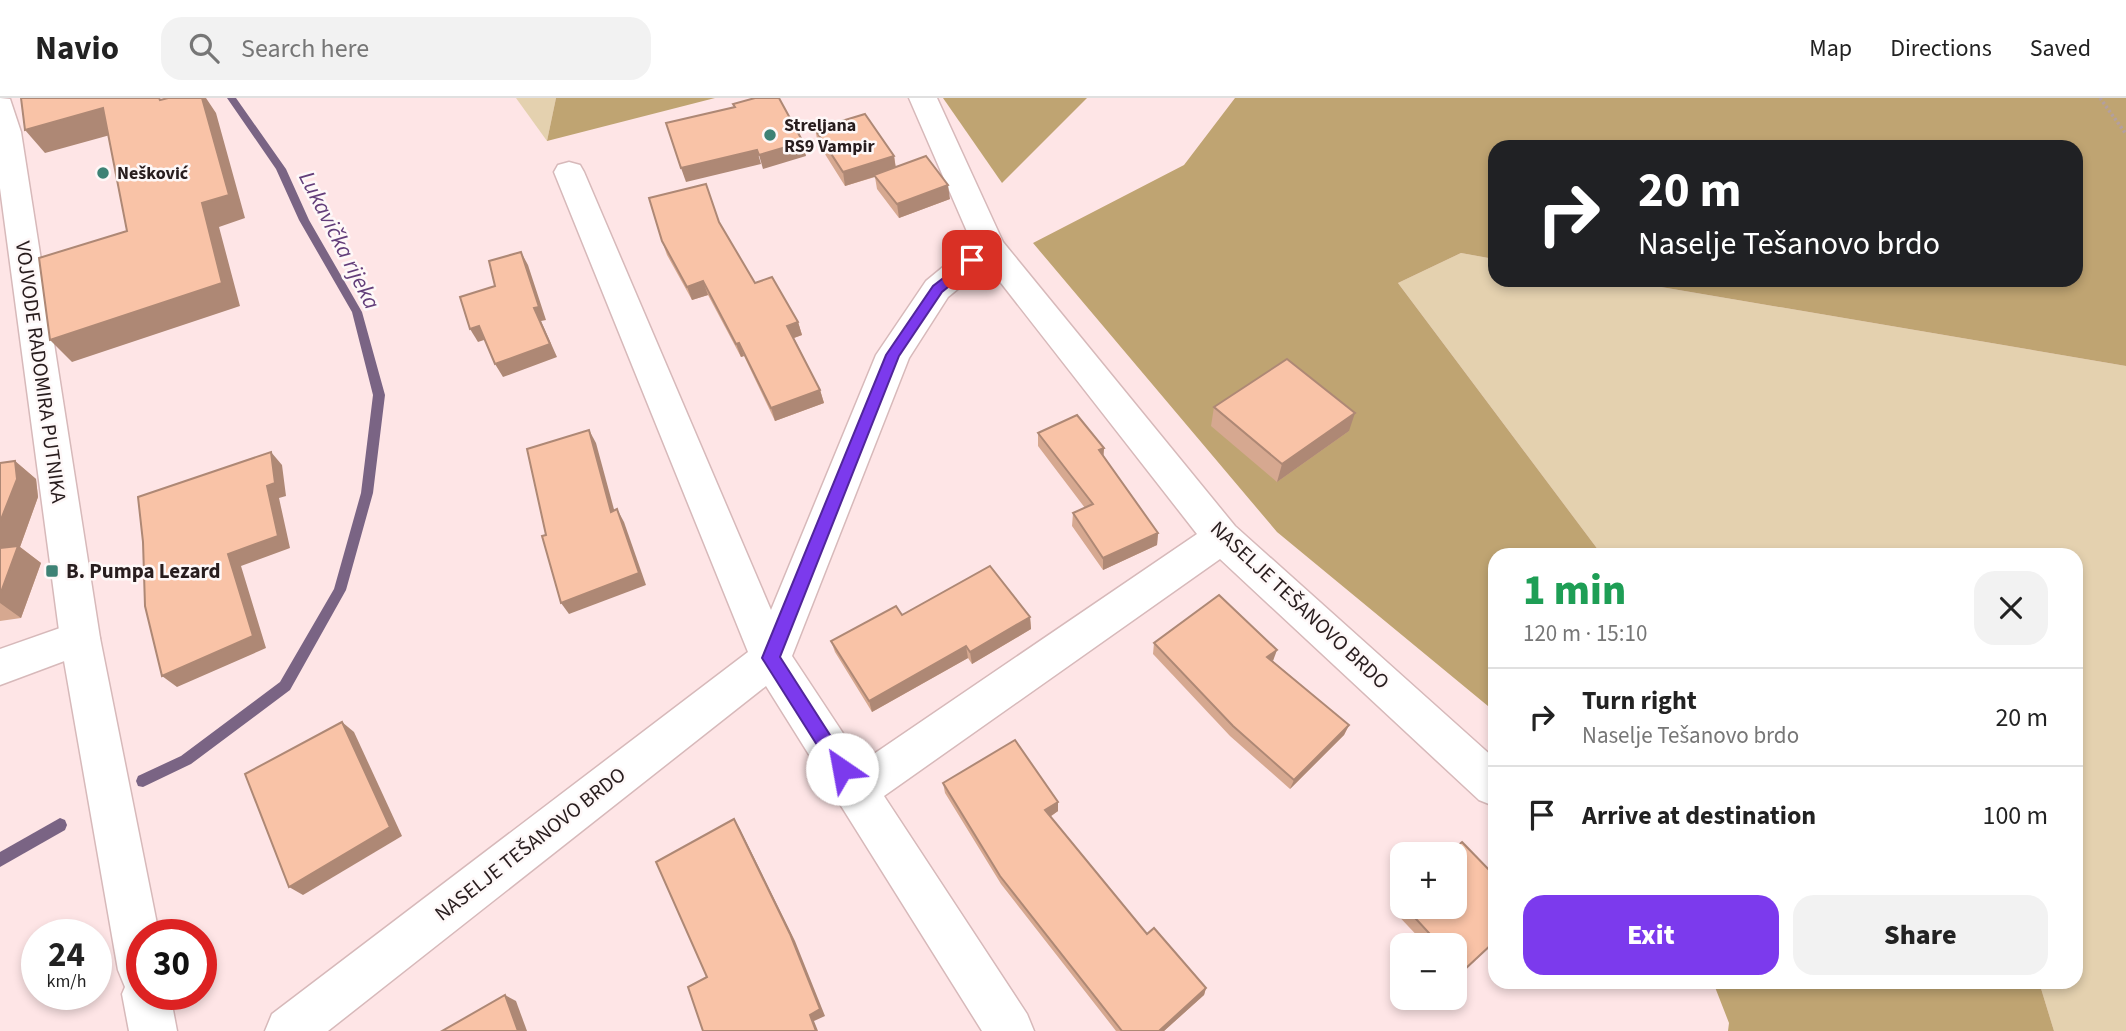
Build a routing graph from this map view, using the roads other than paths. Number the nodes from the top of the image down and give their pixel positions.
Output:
1 (923, 98) edge
2 (0, 105) edge
3 (569, 172) dead end
4 (989, 246) junction
5 (1222, 537) junction
6 (79, 638) junction
7 (771, 658) junction
8 (0, 667) edge
9 (1488, 781) edge
10 (856, 791) junction
11 (132, 919) edge
12 (149, 1010) edge
13 (153, 1031) edge
14 (289, 1031) edge
15 (1010, 1031) edge

1 - 4 street, NASELJE TEŠANOVO BRDO
2 - 6 street, VOJVODE RADOMIRA PUTNIKA
3 - 7 street
4 - 5 street, NASELJE TEŠANOVO BRDO
4 - 7 street
5 - 9 street, NASELJE TEŠANOVO BRDO
5 - 10 street
6 - 8 street
6 - 11 street, VOJVODE RADOMIRA PUTNIKA
7 - 10 street
7 - 14 street, NASELJE TEŠANOVO BRDO
10 - 15 street
12 - 13 street

